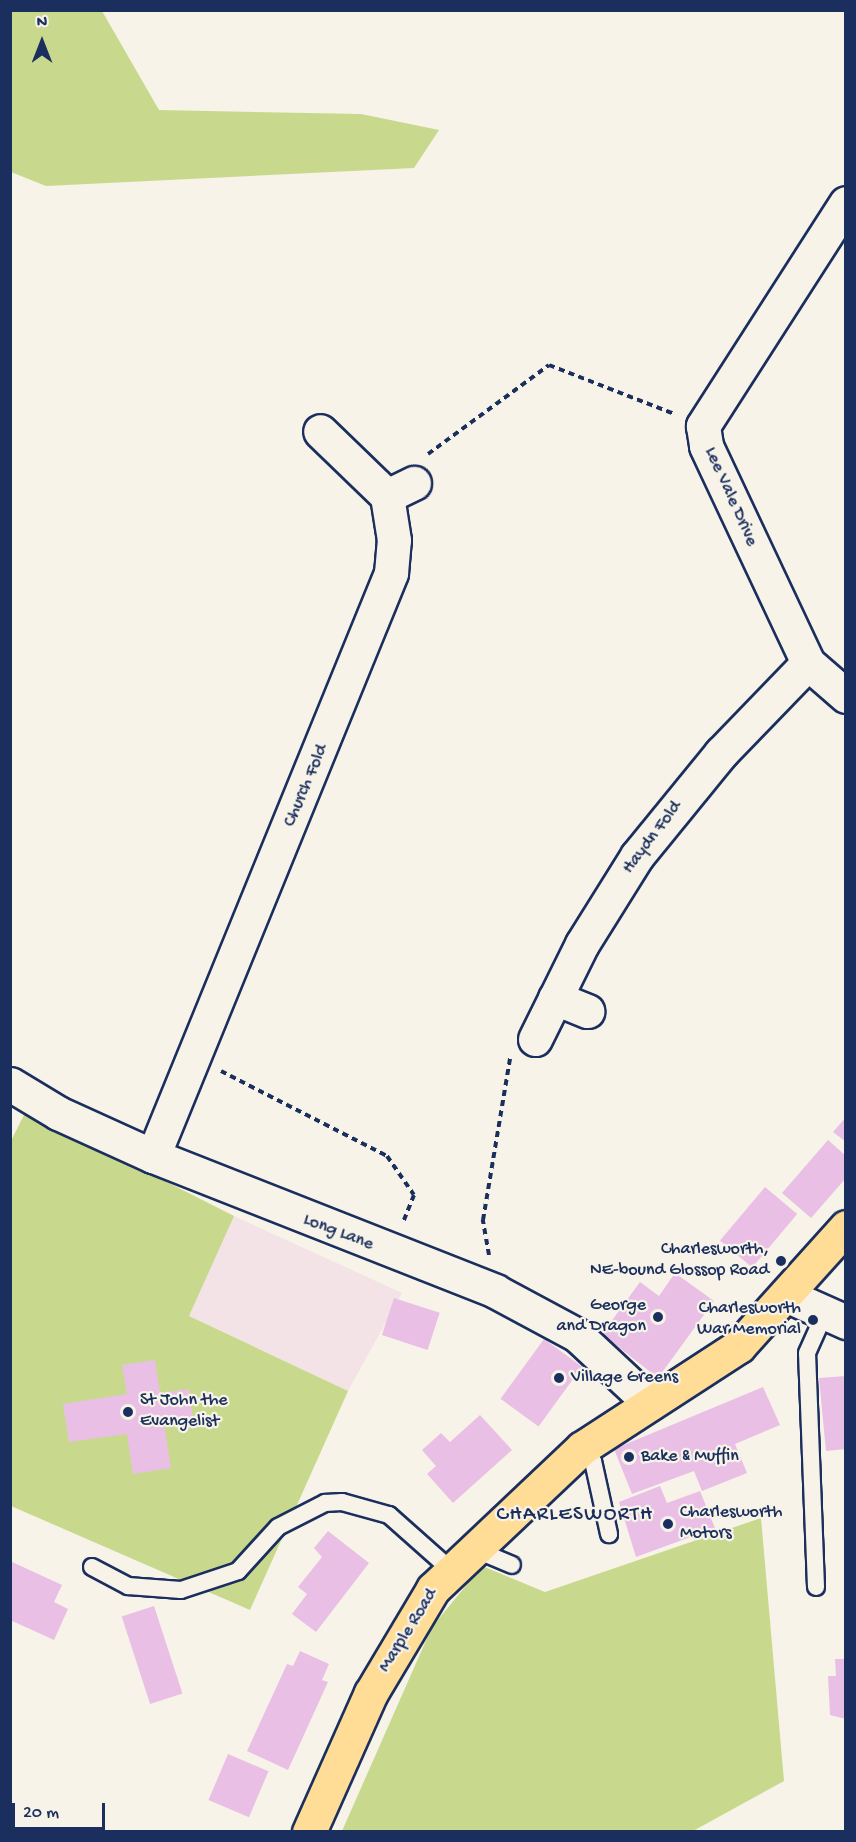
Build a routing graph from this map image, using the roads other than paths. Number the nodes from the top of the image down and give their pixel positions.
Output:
1 (846, 203) edge
2 (320, 431) dead end
3 (808, 663) junction
4 (846, 696) edge
5 (555, 998) junction
6 (588, 1011) dead end
7 (535, 1040) road end
8 (10, 1084) edge
9 (153, 1156) junction
10 (846, 1227) edge
11 (788, 1296) junction
12 (835, 1319) edge
13 (650, 1403) junction
14 (582, 1448) junction
15 (609, 1534) dead end
16 (463, 1560) junction
17 (512, 1565) dead end
18 (92, 1567) dead end
19 (816, 1587) dead end
20 (309, 1832) edge

1 - 3 street, Lee Vale Drive
2 - 9 street, Church Fold
3 - 4 street, Lee Vale Drive
3 - 5 street, Haydn Fold
5 - 6 street
5 - 7 street, Haydn Fold
8 - 9 street, Long Lane
9 - 13 street, Long Lane
10 - 11 main road, Marple Road
11 - 12 street
11 - 13 main road, Marple Road
12 - 19 lane
13 - 14 main road, Marple Road
14 - 15 lane
14 - 16 main road, Marple Road
16 - 17 lane
16 - 18 lane
16 - 20 main road, Marple Road

